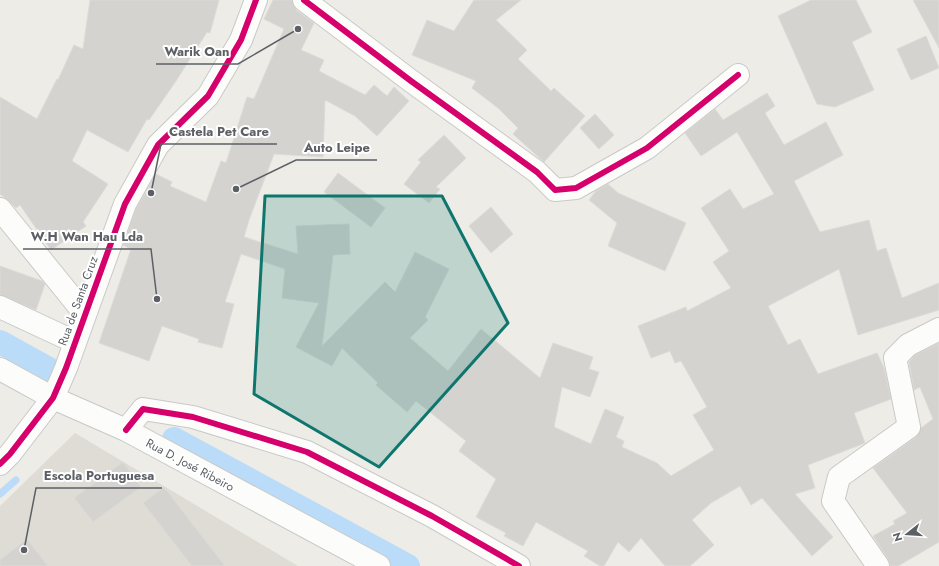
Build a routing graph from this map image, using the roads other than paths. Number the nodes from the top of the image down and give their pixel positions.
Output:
1 (256, 0) edge
2 (304, 0) edge
3 (738, 75) dead end
4 (0, 209) edge
5 (0, 307) edge
6 (85, 314) junction
7 (939, 329) edge
8 (75, 342) junction
9 (0, 369) edge
10 (53, 398) junction
11 (126, 430) junction
12 (0, 464) edge
13 (378, 566) edge
14 (519, 566) edge
15 (878, 566) edge

1 - 6 street, Rua de Santa Cruz
2 - 3 street
4 - 6 street
5 - 8 street
6 - 8 street, Rua de Santa Cruz
7 - 15 street
8 - 10 street, Rua de Santa Cruz
9 - 10 street, Rua D. José Ribeiro
10 - 11 street, Rua D. José Ribeiro
10 - 12 street, Rua de Santa Cruz
11 - 13 street, Rua D. José Ribeiro
11 - 14 street

